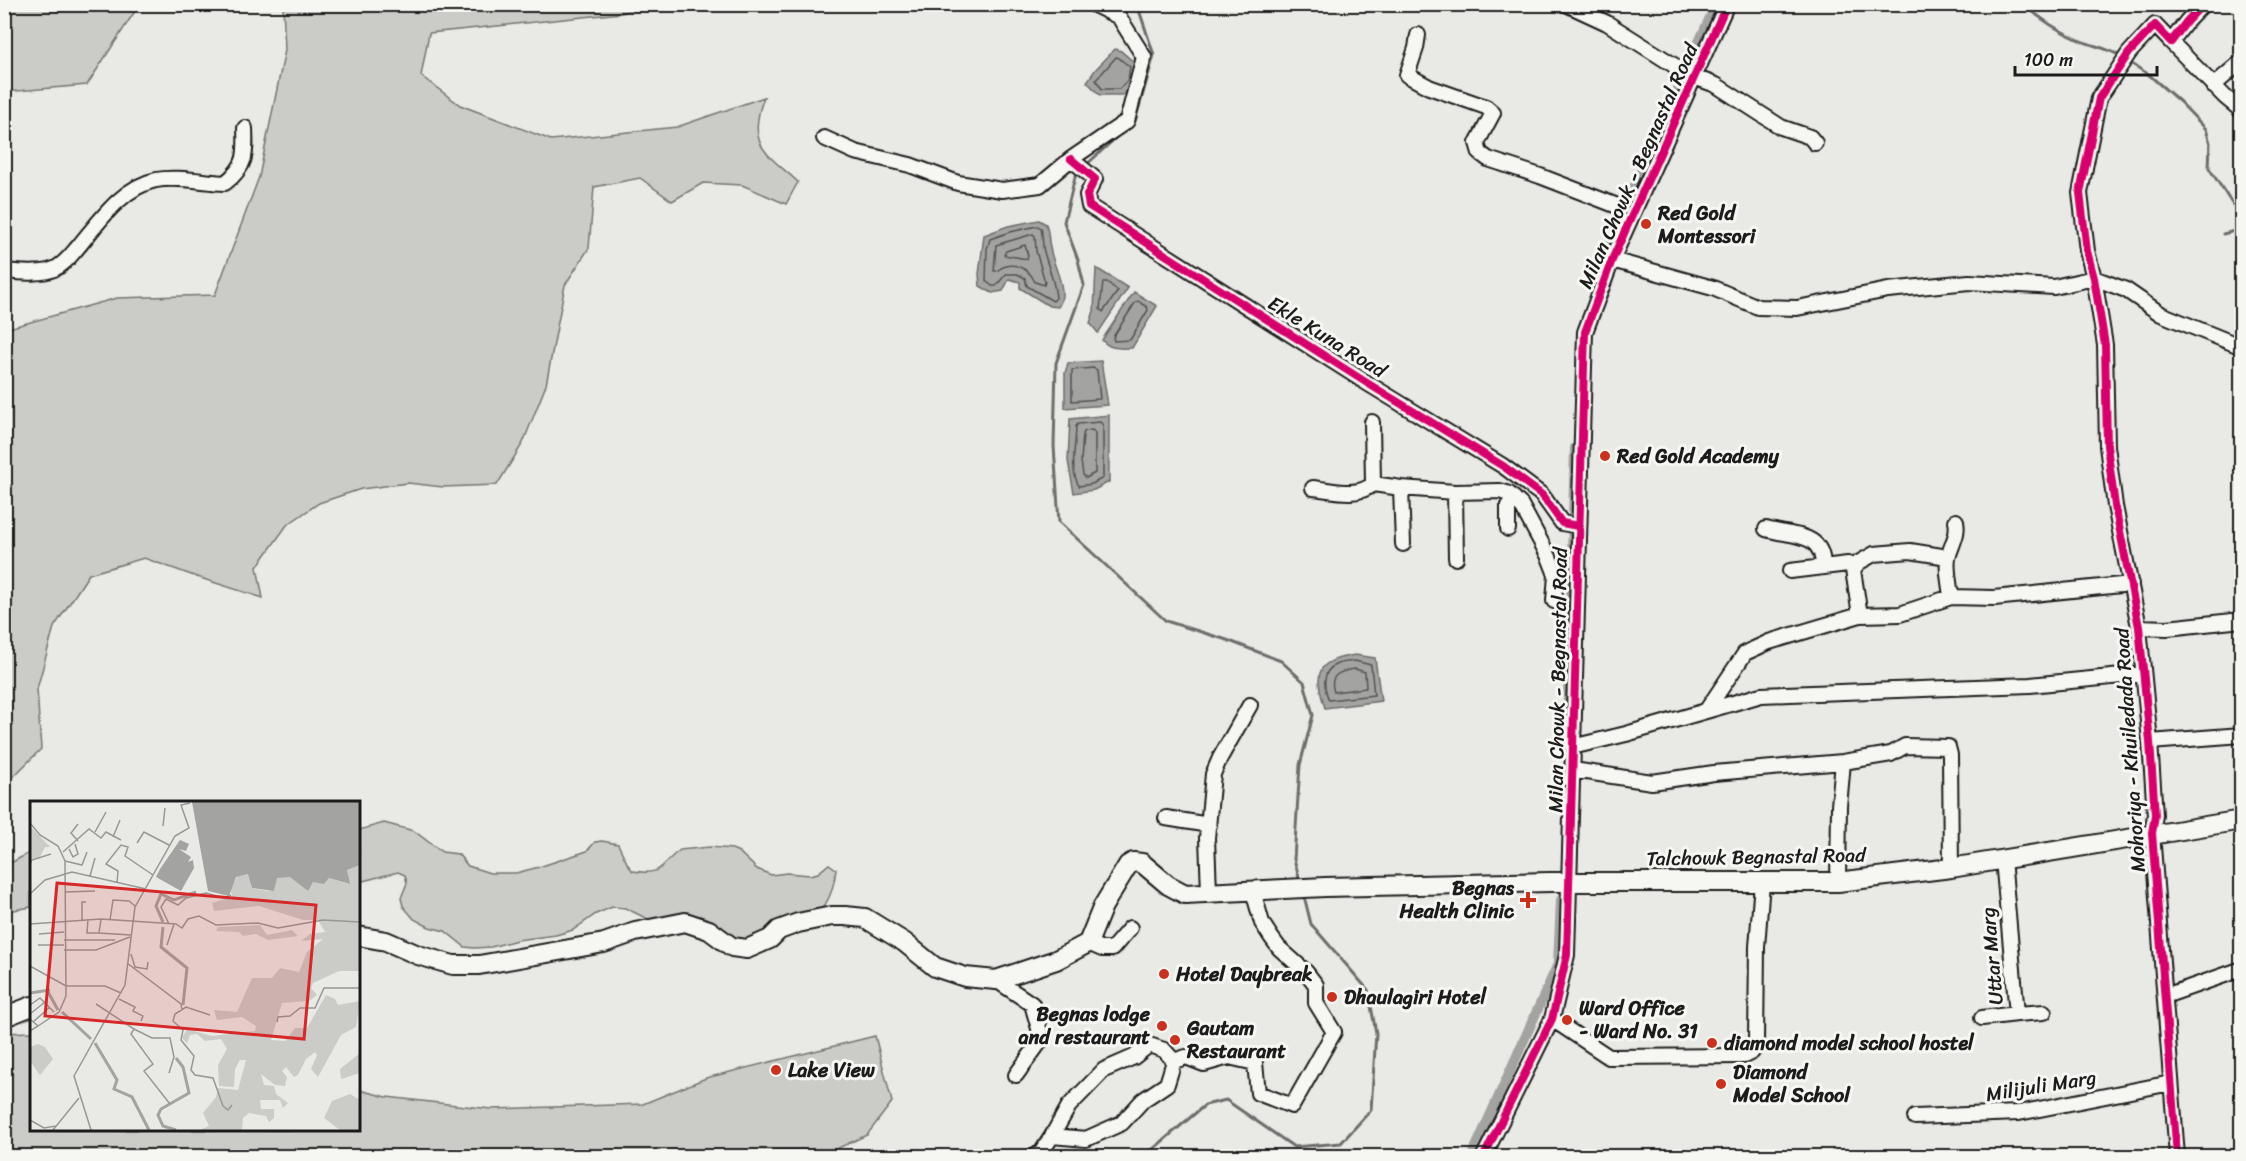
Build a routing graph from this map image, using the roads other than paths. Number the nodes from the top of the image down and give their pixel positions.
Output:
1 (1092, 4) edge
2 (1566, 4) edge
3 (1727, 4) edge
4 (2203, 4) edge
5 (1418, 35) dead end
6 (2171, 42) junction
7 (2241, 61) edge
8 (1693, 77) junction
9 (2213, 86) junction
10 (2241, 111) edge
11 (245, 128) dead end
12 (824, 138) dead end
13 (1815, 143) dead end
14 (1071, 159) junction
15 (1620, 207) dead end
16 (1612, 260) junction
17 (4, 271) edge
18 (2094, 278) junction
19 (2241, 347) edge
20 (1372, 423) dead end
21 (1373, 484) junction
22 (1313, 488) dead end
23 (1401, 488) junction
24 (1455, 492) junction
25 (1514, 498) junction
26 (1559, 519) junction
27 (1956, 521) dead end
28 (1532, 524) junction
29 (1578, 526) junction
30 (1508, 529) dead end
31 (1766, 529) dead end
32 (1403, 544) dead end
33 (1948, 557) junction
34 (1456, 558) dead end
35 (1823, 567) junction
36 (1854, 568) junction
37 (1790, 571) dead end
38 (2131, 584) junction
39 (1951, 597) junction
40 (1554, 601) dead end
41 (1860, 615) junction
42 (2241, 620) edge
43 (2139, 627) junction
44 (2142, 674) junction
45 (1250, 705) dead end
46 (1706, 711) junction
47 (2241, 735) edge
48 (2150, 742) junction
49 (1572, 747) junction
50 (1843, 762) junction
51 (1573, 770) junction
52 (1166, 818) dead end
53 (2241, 820) edge
54 (1209, 825) junction
55 (2152, 833) junction
56 (2003, 859) junction
57 (1951, 868) junction
58 (1761, 882) junction
59 (1838, 882) junction
60 (1568, 883) junction
61 (1260, 890) junction
62 (1209, 892) junction
63 (1130, 928) dead end
64 (360, 936) edge
65 (1088, 943) junction
66 (2241, 969) edge
67 (996, 980) junction
68 (2165, 996) junction
69 (30, 1007) edge
70 (2044, 1012) dead end
71 (2017, 1014) junction
72 (4, 1017) edge
73 (1982, 1018) dead end
74 (1552, 1019) junction
75 (1174, 1061) junction
76 (1016, 1075) dead end
77 (2171, 1083) junction
78 (1915, 1117) dead end
79 (1052, 1136) junction
80 (1033, 1156) edge
81 (1484, 1156) edge
82 (2177, 1156) edge

1 - 14 street
2 - 8 street
3 - 8 street, Milan Chowk - Begnastal Road
4 - 6 street
5 - 15 street
6 - 9 street
6 - 18 street, Mohoriya - Khuiledada Road
7 - 9 street
8 - 13 street
8 - 16 street, Milan Chowk - Begnastal Road
9 - 10 street
11 - 17 street
12 - 14 street
14 - 26 street, Ekle Kuna Road
16 - 18 street
16 - 29 street, Milan Chowk - Begnastal Road
18 - 19 street
18 - 38 street, Mohoriya - Khuiledada Road
20 - 21 street
21 - 22 street
21 - 23 street
23 - 24 street
23 - 32 street
24 - 25 street
24 - 34 street
25 - 28 street
25 - 30 street
26 - 28 street
26 - 29 street
27 - 33 street
28 - 40 street
29 - 49 street, Milan Chowk - Begnastal Road
31 - 35 street
33 - 36 street
33 - 39 street
35 - 36 street
35 - 37 street
36 - 41 street
38 - 39 street
38 - 43 street, Mohoriya - Khuiledada Road
39 - 41 street
41 - 46 street
42 - 43 street
43 - 44 street, Mohoriya - Khuiledada Road
44 - 46 street
44 - 48 street, Mohoriya - Khuiledada Road
45 - 54 street
46 - 49 street
47 - 48 street
48 - 55 street, Mohoriya - Khuiledada Road
49 - 51 street, Milan Chowk - Begnastal Road
50 - 51 street
50 - 57 street
50 - 59 street
51 - 60 street, Milan Chowk - Begnastal Road
52 - 54 street
53 - 55 main road, Talchowk Begnastal Road
54 - 62 street
55 - 56 main road, Talchowk Begnastal Road
55 - 68 street, Mohoriya - Khuiledada Road
56 - 57 main road, Talchowk Begnastal Road
56 - 71 street, Uttar Marg
57 - 59 main road, Talchowk Begnastal Road
58 - 59 main road, Talchowk Begnastal Road
58 - 60 main road, Talchowk Begnastal Road
58 - 74 street
60 - 61 main road, Talchowk Begnastal Road
60 - 74 street, Milan Chowk - Begnastal Road
61 - 62 main road, Talchowk Begnastal Road
61 - 75 street
62 - 65 main road, Talchowk Begnastal Road
63 - 65 street
64 - 67 main road
65 - 67 main road
66 - 68 street
67 - 76 street
68 - 77 street, Mohoriya - Khuiledada Road
69 - 72 main road
70 - 71 street
71 - 73 street, Uttar Marg
74 - 81 street, Milan Chowk - Begnastal Road
75 - 79 street
75 - 79 street
77 - 78 street, Milijuli Marg
77 - 82 street, Mohoriya - Khuiledada Road
79 - 80 street

